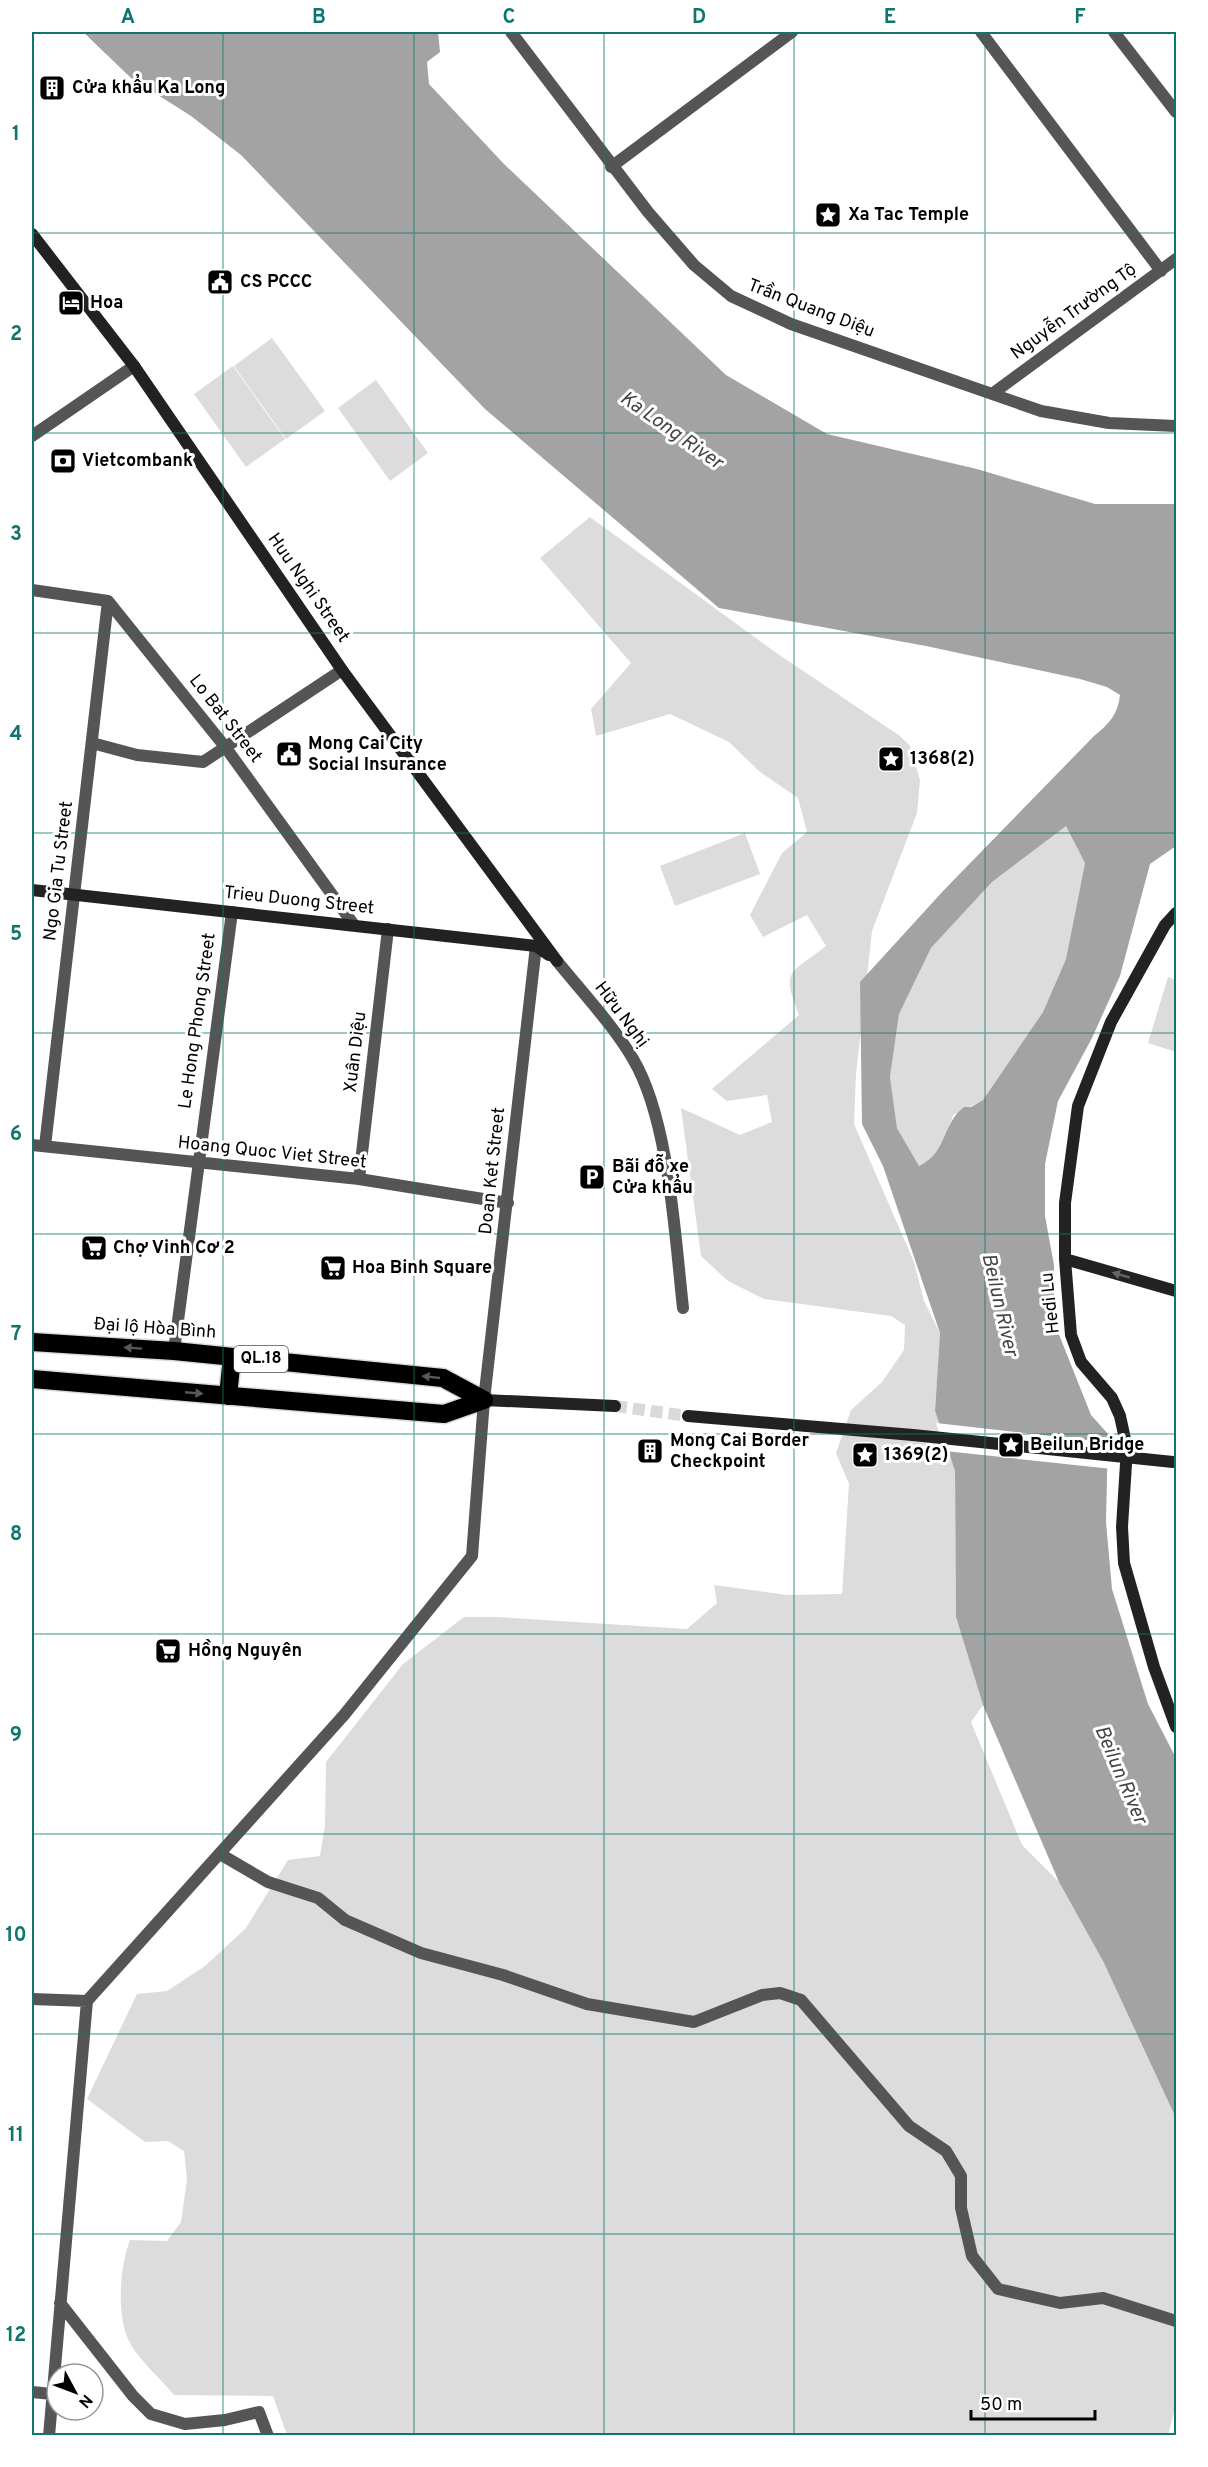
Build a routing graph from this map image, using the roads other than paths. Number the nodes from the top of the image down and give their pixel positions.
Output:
1 (511, 32) edge
2 (792, 32) edge
3 (981, 32) edge
4 (1114, 32) edge
5 (1176, 112) edge
6 (611, 167) junction
7 (32, 234) edge
8 (1176, 259) edge
9 (1161, 270) junction
10 (134, 366) junction
11 (992, 394) junction
12 (1176, 426) edge
13 (32, 436) edge
14 (32, 590) edge
15 (108, 601) junction
16 (342, 669) junction
17 (92, 743) junction
18 (226, 748) junction
19 (32, 890) edge
20 (74, 893) junction
21 (232, 912) junction
22 (1176, 912) edge
23 (354, 925) junction
24 (388, 929) junction
25 (536, 946) junction
26 (557, 961) junction
27 (32, 1144) edge
28 (45, 1146) junction
29 (197, 1164) junction
30 (359, 1179) junction
31 (508, 1203) junction
32 (1065, 1259) junction
33 (1176, 1291) edge
34 (683, 1308) dead end
35 (32, 1342) edge
36 (174, 1350) junction
37 (232, 1357) junction
38 (32, 1379) edge
39 (228, 1396) junction
40 (484, 1400) junction
41 (615, 1406) tunnel mouth
42 (688, 1416) tunnel mouth
43 (1173, 1462) dead end
44 (1176, 1727) edge
45 (220, 1854) junction
46 (32, 1999) edge
47 (87, 2001) junction
48 (60, 2303) junction
49 (1176, 2321) edge
50 (55, 2362) edge
51 (268, 2436) edge

1 - 6 street, Trần Quang Diệu
2 - 6 street
3 - 9 street
4 - 5 street
6 - 11 street, Trần Quang Diệu
7 - 10 street, Huu Nghi Street
8 - 9 street, Nguyễn Trường Tộ
9 - 11 street, Nguyễn Trường Tộ
10 - 13 street
10 - 16 street, Huu Nghi Street
11 - 12 street, Trần Quang Diệu
14 - 15 street
15 - 17 street, Ngo Gia Tu Street
15 - 18 street, Lo Bat Street
16 - 18 street
16 - 26 street, Huu Nghi Street
17 - 18 street
17 - 20 street, Ngo Gia Tu Street
18 - 23 street, Lo Bat Street
19 - 20 street, Trieu Duong Street
20 - 21 street, Trieu Duong Street
20 - 28 street, Ngo Gia Tu Street
21 - 23 street, Trieu Duong Street
21 - 29 street, Le Hong Phong Street
22 - 32 street, Hedi Lu
23 - 24 street, Trieu Duong Street
24 - 25 street, Trieu Duong Street
24 - 30 street, Xuân Diệu
25 - 26 street, Trieu Duong Street
25 - 31 street, Doan Ket Street
26 - 34 street, Hữu Nghị
27 - 28 street, Hoang Quoc Viet Street
28 - 29 street, Hoang Quoc Viet Street
29 - 30 street, Hoang Quoc Viet Street
29 - 36 street, Le Hong Phong Street
30 - 31 street, Hoang Quoc Viet Street
31 - 40 street, Doan Ket Street
33 -> 32 street
32 - 44 street, Hedi Lu
36 -> 35 highway, Đại lộ Hòa Bình / QL.18
36 - 37 highway, Đại lộ Hòa Bình / QL.18
37 - 39 highway
40 -> 37 highway, Đại lộ Hòa Bình / QL.18
38 -> 39 highway, Đại lộ Hòa Bình / QL.18
39 - 40 highway, Đại lộ Hòa Bình / QL.18
40 - 41 street, Đại lộ Hòa Bình / QL.18
40 - 45 street, Doan Ket Street
42 - 43 street, bridge
45 - 47 street, Doan Ket Street
45 - 49 street
46 - 47 street
47 - 48 street
48 - 50 street
48 - 51 street

